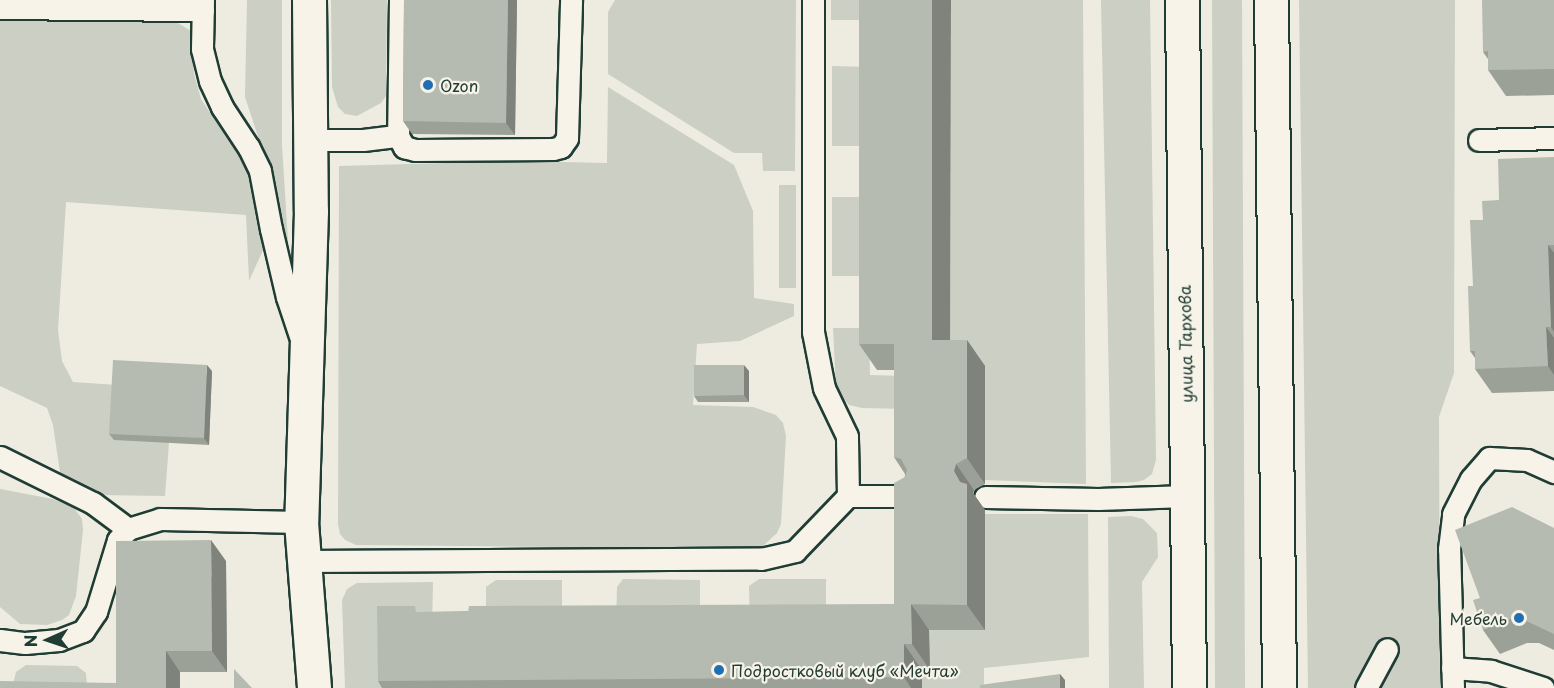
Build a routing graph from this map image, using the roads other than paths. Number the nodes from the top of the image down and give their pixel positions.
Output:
1 (309, 0) edge
2 (400, 0) edge
3 (571, 0) edge
4 (813, 0) edge
5 (1182, 0) edge
6 (1271, 0) edge
7 (203, 5) edge
8 (0, 8) edge
9 (398, 136) junction
10 (1554, 138) edge
11 (309, 140) junction
12 (1479, 140) dead end
13 (306, 353) junction
14 (0, 457) edge
15 (1554, 472) edge
16 (848, 496) junction
17 (912, 496) edge
18 (1187, 496) junction
19 (985, 497) dead end
20 (301, 522) junction
21 (128, 529) junction
22 (303, 561) junction
23 (0, 640) edge
24 (1387, 649) dead end
25 (1453, 678) edge
26 (314, 688) edge
27 (1189, 688) edge
28 (1279, 688) edge
29 (1365, 688) edge
30 (1543, 688) edge

1 - 11 main road
2 - 9 lane
3 - 9 lane
4 - 16 lane
5 - 18 main road, улица Тархова
6 - 28 main road
7 - 8 lane
7 - 13 lane
9 - 11 lane
10 - 12 lane
11 - 13 main road
13 - 20 main road
14 - 21 lane
15 - 25 lane
16 - 17 lane
16 - 22 lane
18 - 19 lane
18 - 27 main road, улица Тархова
20 - 21 lane
20 - 22 main road
21 - 23 lane
22 - 26 main road
24 - 29 lane
25 - 30 lane

